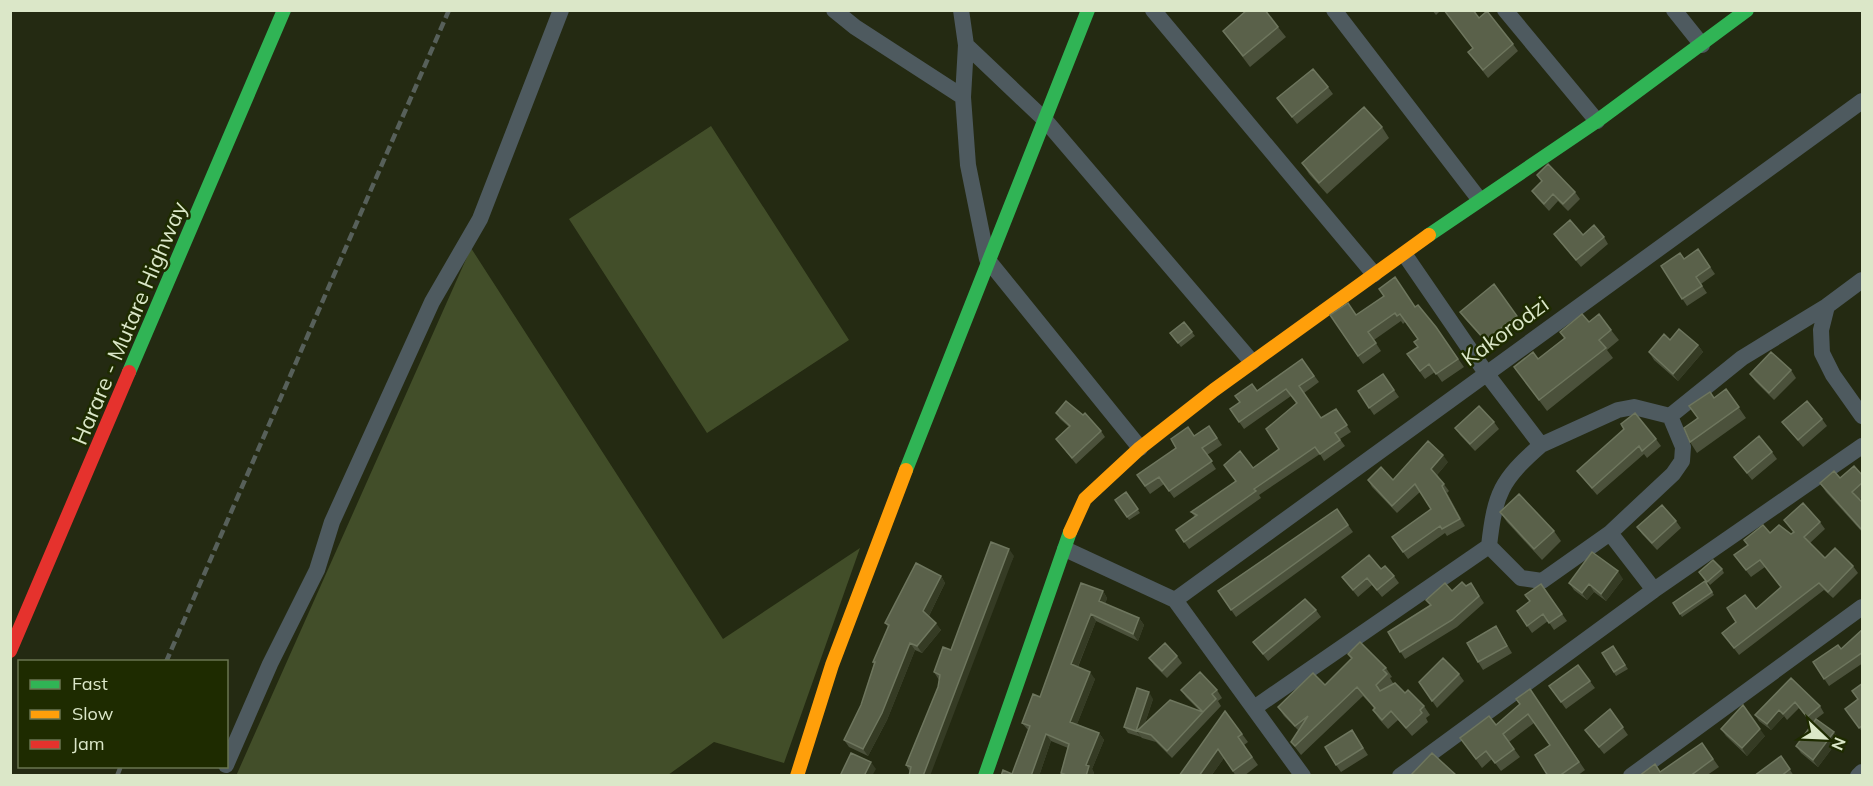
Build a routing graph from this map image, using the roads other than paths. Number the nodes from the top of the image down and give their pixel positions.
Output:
1 (284, 10) edge
2 (561, 10) edge
3 (834, 10) edge
4 (961, 10) edge
5 (1088, 10) edge
6 (1153, 10) edge
7 (1334, 10) edge
8 (1505, 10) edge
9 (1674, 10) edge
10 (1747, 10) edge
11 (966, 45) junction
12 (1702, 45) junction
13 (963, 97) junction
14 (1863, 101) edge
15 (1045, 120) junction
16 (1597, 121) junction
17 (1479, 199) junction
18 (1405, 255) junction
19 (987, 259) junction
20 (1374, 274) junction
21 (1863, 280) edge
22 (1827, 306) junction
23 (1252, 362) junction
24 (1485, 373) junction
25 (1670, 416) junction
26 (1863, 416) edge
27 (1541, 445) junction
28 (1863, 446) edge
29 (1140, 448) junction
30 (1610, 532) junction
31 (1489, 546) junction
32 (1065, 549) junction
33 (1654, 590) junction
34 (1175, 600) junction
35 (1863, 607) edge
36 (10, 651) edge
37 (1254, 708) junction
38 (228, 761) edge
39 (1863, 772) edge
40 (797, 776) edge
41 (985, 776) edge
42 (1303, 776) edge
43 (1400, 776) edge
44 (1631, 776) edge
45 (1858, 776) edge

1 - 36 main road, Harare - Mutare Highway
2 - 38 street
3 - 13 street
4 - 11 street
5 - 15 main road
6 - 20 street
7 - 17 street
8 - 16 street
9 - 12 street
10 - 12 main road
11 - 13 street
11 - 15 street
12 - 16 main road
13 - 19 street
14 - 24 street, Kakorodzi
15 - 19 main road
15 - 23 street
16 - 17 main road
17 - 18 main road
18 - 20 main road
18 - 24 street
19 - 29 street
19 - 40 main road
20 - 23 main road
21 - 22 street
22 - 25 street
22 - 26 street
23 - 29 main road
24 - 27 street
24 - 34 street, Kakorodzi
25 - 27 street
25 - 30 street
27 - 31 street
28 - 33 street
29 - 32 main road
30 - 31 street
30 - 33 street
31 - 37 street
32 - 34 street
32 - 41 main road
33 - 43 street
34 - 37 street
35 - 44 street
37 - 42 street
39 - 45 street

